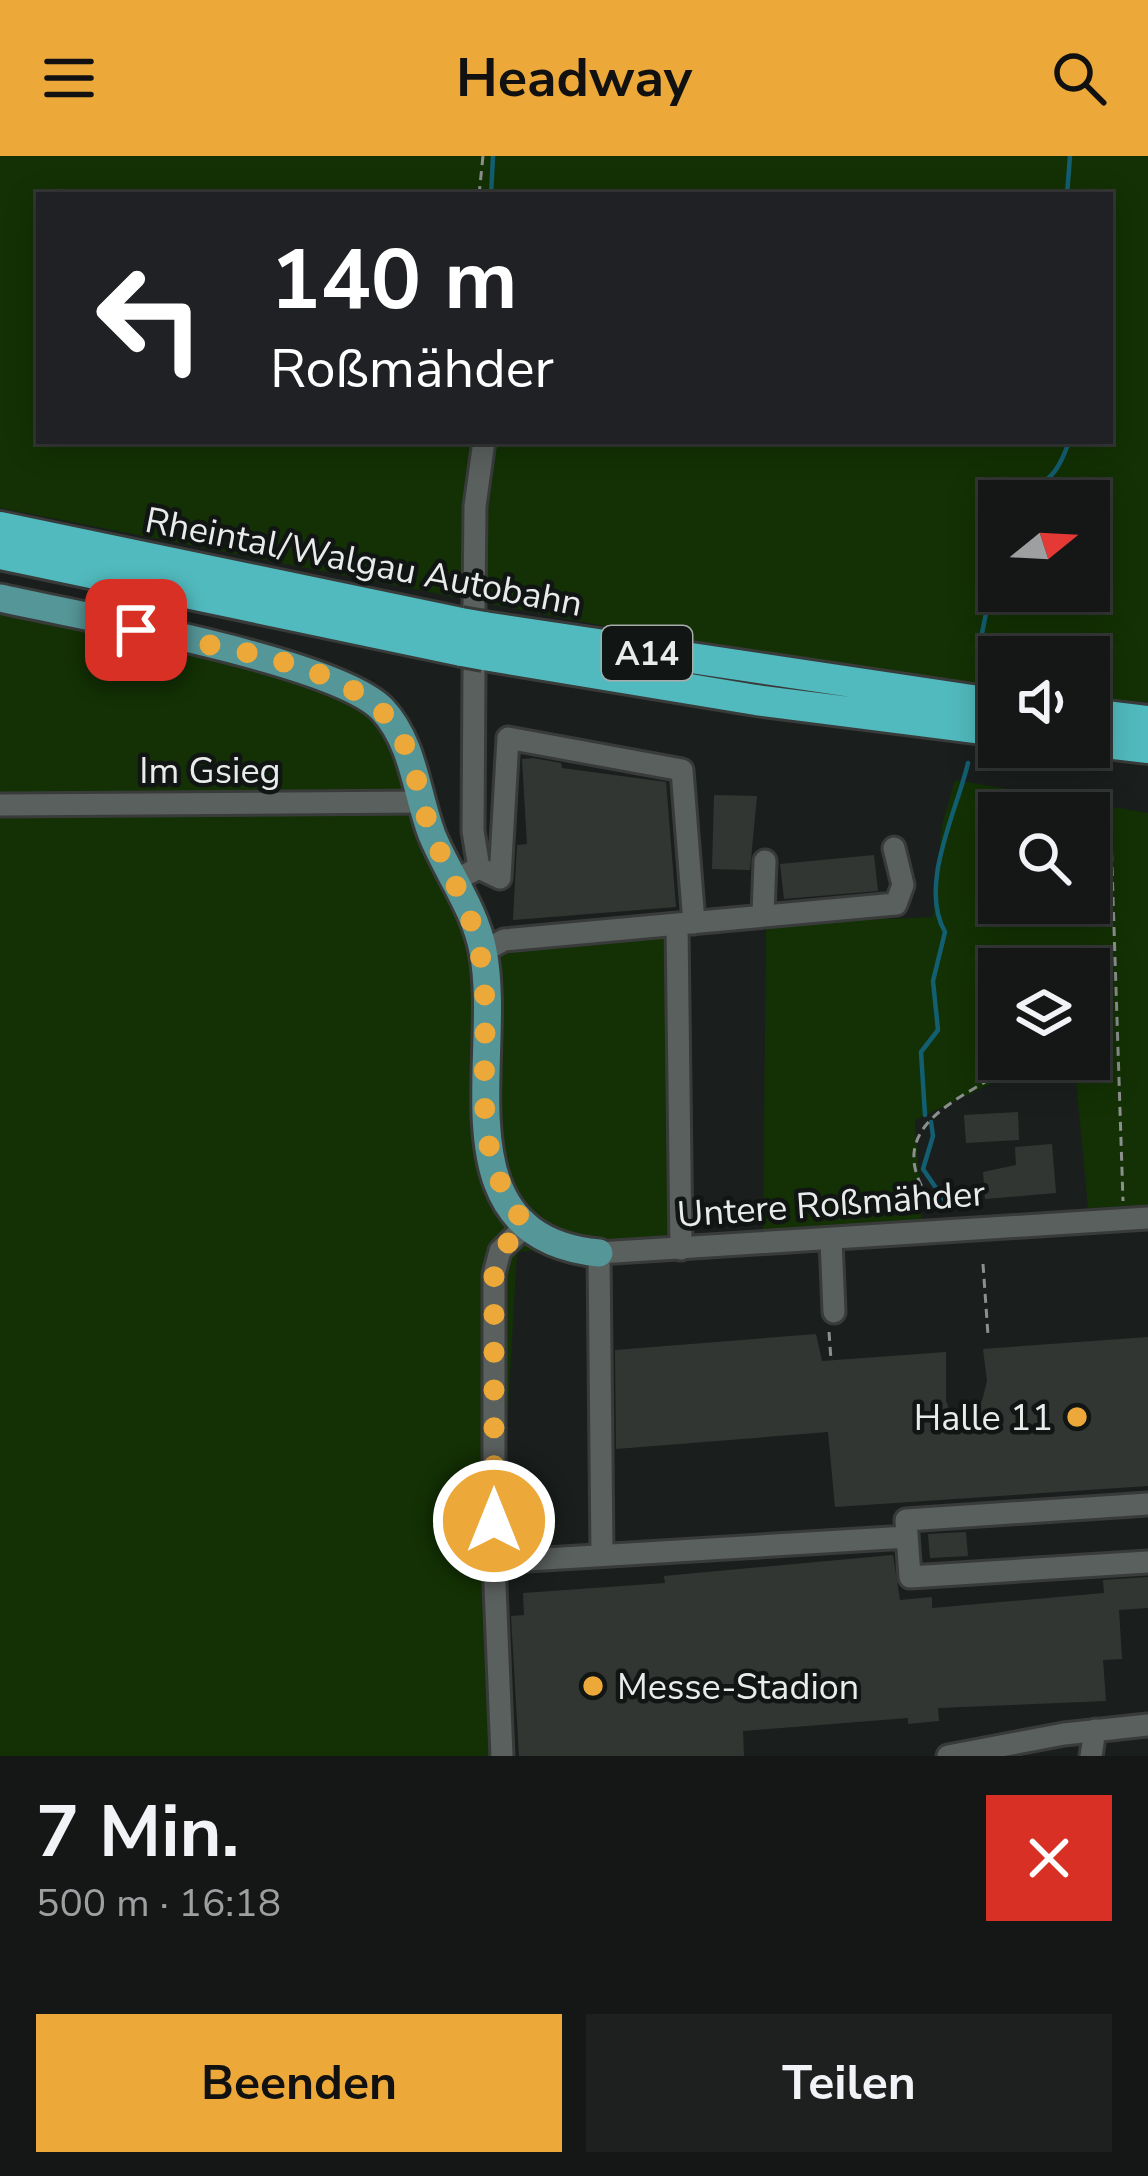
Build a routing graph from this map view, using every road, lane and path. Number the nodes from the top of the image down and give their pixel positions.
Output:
1 (483, 156) edge
2 (478, 192) edge
3 (484, 444) edge
4 (0, 526) edge
5 (0, 554) edge
6 (0, 598) edge
7 (473, 639) junction
8 (978, 701) edge
9 (1110, 716) edge
10 (1148, 721) edge
11 (978, 728) edge
12 (1110, 743) edge
13 (1148, 748) edge
14 (421, 802) junction
15 (0, 805) edge
16 (1111, 837) dead end
17 (894, 848) dead end
18 (765, 861) dead end
19 (467, 874) junction
20 (763, 914) junction
21 (686, 924) junction
22 (484, 951) junction
23 (993, 1080) edge
24 (1148, 1218) edge
25 (1124, 1220) junction
26 (526, 1225) junction
27 (954, 1232) junction
28 (831, 1240) junction
29 (681, 1249) junction
30 (599, 1253) junction
31 (983, 1264) dead end
32 (834, 1312) dead end
33 (988, 1335) dead end
34 (1148, 1504) edge
35 (907, 1529) junction
36 (602, 1555) junction
37 (494, 1562) junction
38 (1148, 1562) edge
39 (1148, 1725) edge
40 (1095, 1747) edge
41 (502, 1756) edge
42 (948, 1756) edge

1 - 2 path
3 - 7 street
4 - 7 highway, Rheintal/Walgau Autobahn / A14
5 - 7 highway, Rheintal/Walgau Autobahn / A14
6 - 14 main road
7 - 8 highway, Rheintal/Walgau Autobahn / A14
7 - 11 highway, Rheintal/Walgau Autobahn / A14
7 - 19 street
9 - 10 highway
12 - 13 highway
14 - 15 street, Im Gsieg
14 - 19 main road
16 - 25 path
17 - 20 street
18 - 20 street
19 - 21 street
19 - 22 main road
20 - 21 street
21 - 22 street
21 - 29 street
22 - 26 main road
23 - 27 path
24 - 25 street, Untere Roßmähder
25 - 27 street, Untere Roßmähder
26 - 30 main road, Untere Roßmähder
26 - 37 street
27 - 28 street, Untere Roßmähder
28 - 29 street, Untere Roßmähder
28 - 32 street
29 - 30 street, Untere Roßmähder
30 - 36 street
31 - 33 path
34 - 35 street
35 - 36 street
35 - 38 street
36 - 37 street
37 - 41 street
39 - 40 street
40 - 42 street

